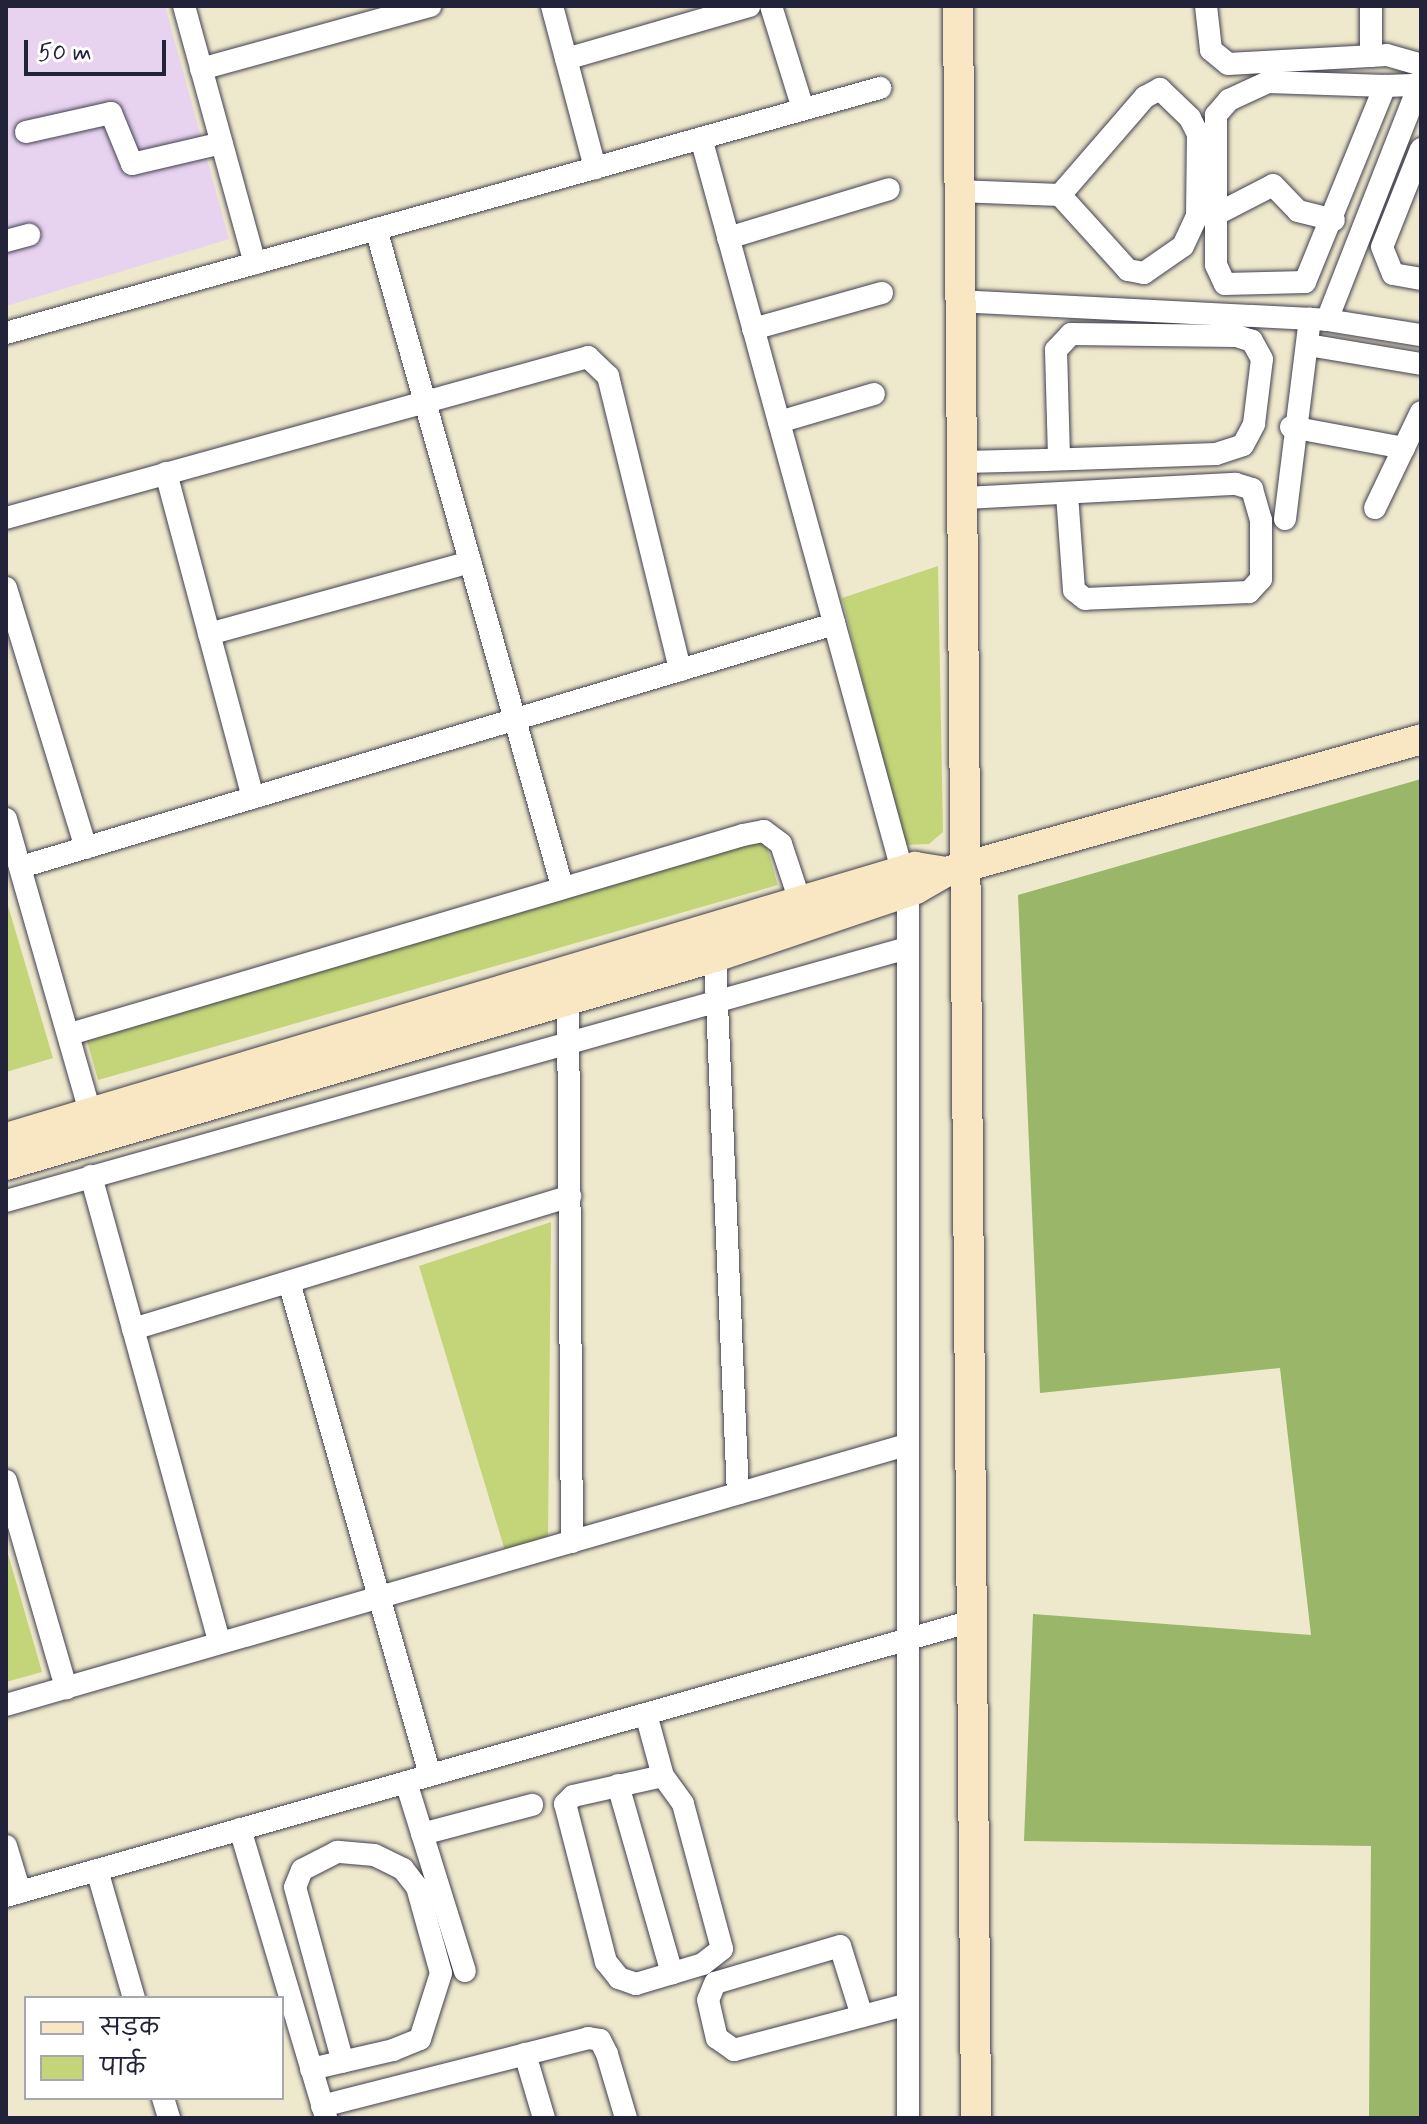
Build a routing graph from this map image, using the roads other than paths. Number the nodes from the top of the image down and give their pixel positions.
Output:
1 (184, 6) edge
2 (430, 6) edge
3 (552, 6) edge
4 (750, 6) edge
5 (771, 6) edge
6 (958, 6) edge
7 (1206, 6) edge
8 (1371, 6) edge
9 (704, 12) edge
10 (375, 13) edge
11 (1371, 56) junction
12 (566, 59) junction
13 (201, 69) junction
14 (1420, 77) edge
15 (1385, 86) junction
16 (880, 88) dead end
17 (803, 109) junction
18 (26, 132) dead end
19 (701, 138) junction
20 (222, 143) junction
21 (1417, 160) edge
22 (1389, 163) junction
23 (595, 168) junction
24 (889, 189) dead end
25 (957, 191) junction
26 (1060, 195) junction
27 (1412, 196) edge
28 (1215, 215) junction
29 (1334, 220) junction
30 (376, 229) junction
31 (29, 235) dead end
32 (728, 238) junction
33 (6, 241) edge
34 (255, 263) junction
35 (1421, 279) edge
36 (882, 293) dead end
37 (957, 301) junction
38 (1319, 320) junction
39 (753, 329) junction
40 (6, 333) edge
41 (1421, 335) edge
42 (1308, 345) junction
43 (1421, 364) edge
44 (874, 394) dead end
45 (424, 401) junction
46 (1421, 412) edge
47 (779, 422) junction
48 (1291, 427) junction
49 (1404, 448) junction
50 (1059, 459) junction
51 (964, 462) junction
52 (166, 473) junction
53 (1067, 494) junction
54 (965, 498) junction
55 (1375, 508) dead end
56 (6, 518) edge
57 (1285, 519) dead end
58 (470, 562) junction
59 (6, 588) edge
60 (834, 624) junction
61 (209, 634) junction
62 (680, 670) junction
63 (515, 719) junction
64 (1421, 739) edge
65 (253, 798) junction
66 (6, 819) edge
67 (86, 848) junction
68 (21, 867) junction
69 (957, 869) junction
70 (905, 881) junction
71 (562, 886) junction
72 (800, 901) junction
73 (904, 949) junction
74 (715, 957) junction
75 (720, 997) junction
76 (568, 1000) junction
77 (70, 1034) junction
78 (568, 1038) junction
79 (383, 1054) junction
80 (390, 1090) junction
81 (214, 1103) junction
82 (94, 1124) junction
83 (227, 1137) junction
84 (6, 1138) edge
85 (6, 1165) edge
86 (91, 1176) junction
87 (570, 1196) junction
88 (6, 1201) edge
89 (289, 1282) junction
90 (133, 1329) junction
91 (906, 1445) junction
92 (6, 1481) edge
93 (738, 1494) junction
94 (572, 1542) junction
95 (379, 1597) junction
96 (972, 1621) junction
97 (905, 1640) junction
98 (220, 1643) junction
99 (66, 1688) junction
100 (6, 1705) edge
101 (646, 1714) junction
102 (430, 1775) junction
103 (663, 1776) junction
104 (406, 1782) junction
105 (618, 1785) junction
106 (532, 1805) dead end
107 (240, 1829) junction
108 (422, 1834) junction
109 (6, 1846) edge
110 (97, 1870) junction
111 (13, 1894) edge
112 (465, 1971) dead end
113 (672, 1973) junction
114 (133, 1996) edge
115 (908, 2004) junction
116 (862, 2016) junction
117 (525, 2054) junction
118 (343, 2062) junction
119 (311, 2069) junction
120 (324, 2112) edge
121 (544, 2118) edge
122 (626, 2118) edge
123 (908, 2118) edge
124 (976, 2118) edge

1 - 13 street
2 - 10 street
3 - 12 street
4 - 9 street
5 - 17 street
6 - 25 street
7 - 11 street
8 - 11 street
9 - 12 street
10 - 13 street
11 - 14 street
12 - 23 street
13 - 20 street
14 - 15 street
14 - 22 street
15 - 28 street
15 - 29 street
16 - 17 street
17 - 19 street
18 - 20 street
19 - 23 street
19 - 32 street
20 - 34 street
21 - 22 street
21 - 27 street
22 - 38 street
23 - 30 street
24 - 32 street
25 - 26 street
25 - 37 street
26 - 26 street
27 - 35 street
28 - 29 street
28 - 29 street
30 - 34 street
30 - 45 street
31 - 33 street
32 - 39 street
34 - 40 street
36 - 39 street
37 - 38 street
37 - 51 street
38 - 41 street
38 - 42 street
39 - 47 street
42 - 43 street
42 - 48 street
44 - 47 street
45 - 52 street
45 - 58 street
45 - 62 street
46 - 49 street
47 - 60 street
48 - 49 street
48 - 57 street
49 - 55 street
50 - 50 street
50 - 51 street
51 - 54 street
52 - 56 street
52 - 61 street
53 - 53 street
53 - 54 street
54 - 69 street
58 - 61 street
58 - 63 street
59 - 67 street
60 - 62 street
60 - 70 street
61 - 65 street
62 - 63 street
63 - 65 street
63 - 71 street
64 - 69 street
65 - 67 street
66 - 68 street
67 - 68 street
68 - 77 street
69 - 70 street
69 - 96 street
70 - 72 street
70 - 73 street
70 - 74 street
71 - 72 street
71 - 77 street
72 - 82 street
73 - 75 street
73 - 91 street
74 - 75 street
74 - 76 street
75 - 78 street
75 - 93 street
76 - 78 street
76 - 79 street
77 - 82 street
78 - 80 street
78 - 87 street
79 - 80 street
79 - 81 street
80 - 83 street
81 - 82 street
81 - 83 street
82 - 84 street
82 - 85 street
83 - 86 street
86 - 88 street
86 - 90 street
87 - 89 street
87 - 94 street
89 - 90 street
89 - 95 street
90 - 98 street
91 - 93 street
91 - 97 street
92 - 99 street
93 - 94 street
94 - 95 street
95 - 98 street
95 - 102 street
96 - 97 street
96 - 124 street
97 - 101 street
97 - 115 street
98 - 99 street
99 - 100 street
101 - 102 street
101 - 103 street
102 - 104 street
103 - 105 street
103 - 113 street
104 - 107 street
104 - 108 street
105 - 113 street
105 - 113 street
106 - 108 street
107 - 110 street
107 - 119 street
108 - 112 street
109 - 111 street
110 - 111 street
110 - 114 street
115 - 116 street
115 - 123 street
116 - 116 street
117 - 120 street
117 - 121 street
117 - 122 street
118 - 118 street
118 - 119 street
119 - 120 street

